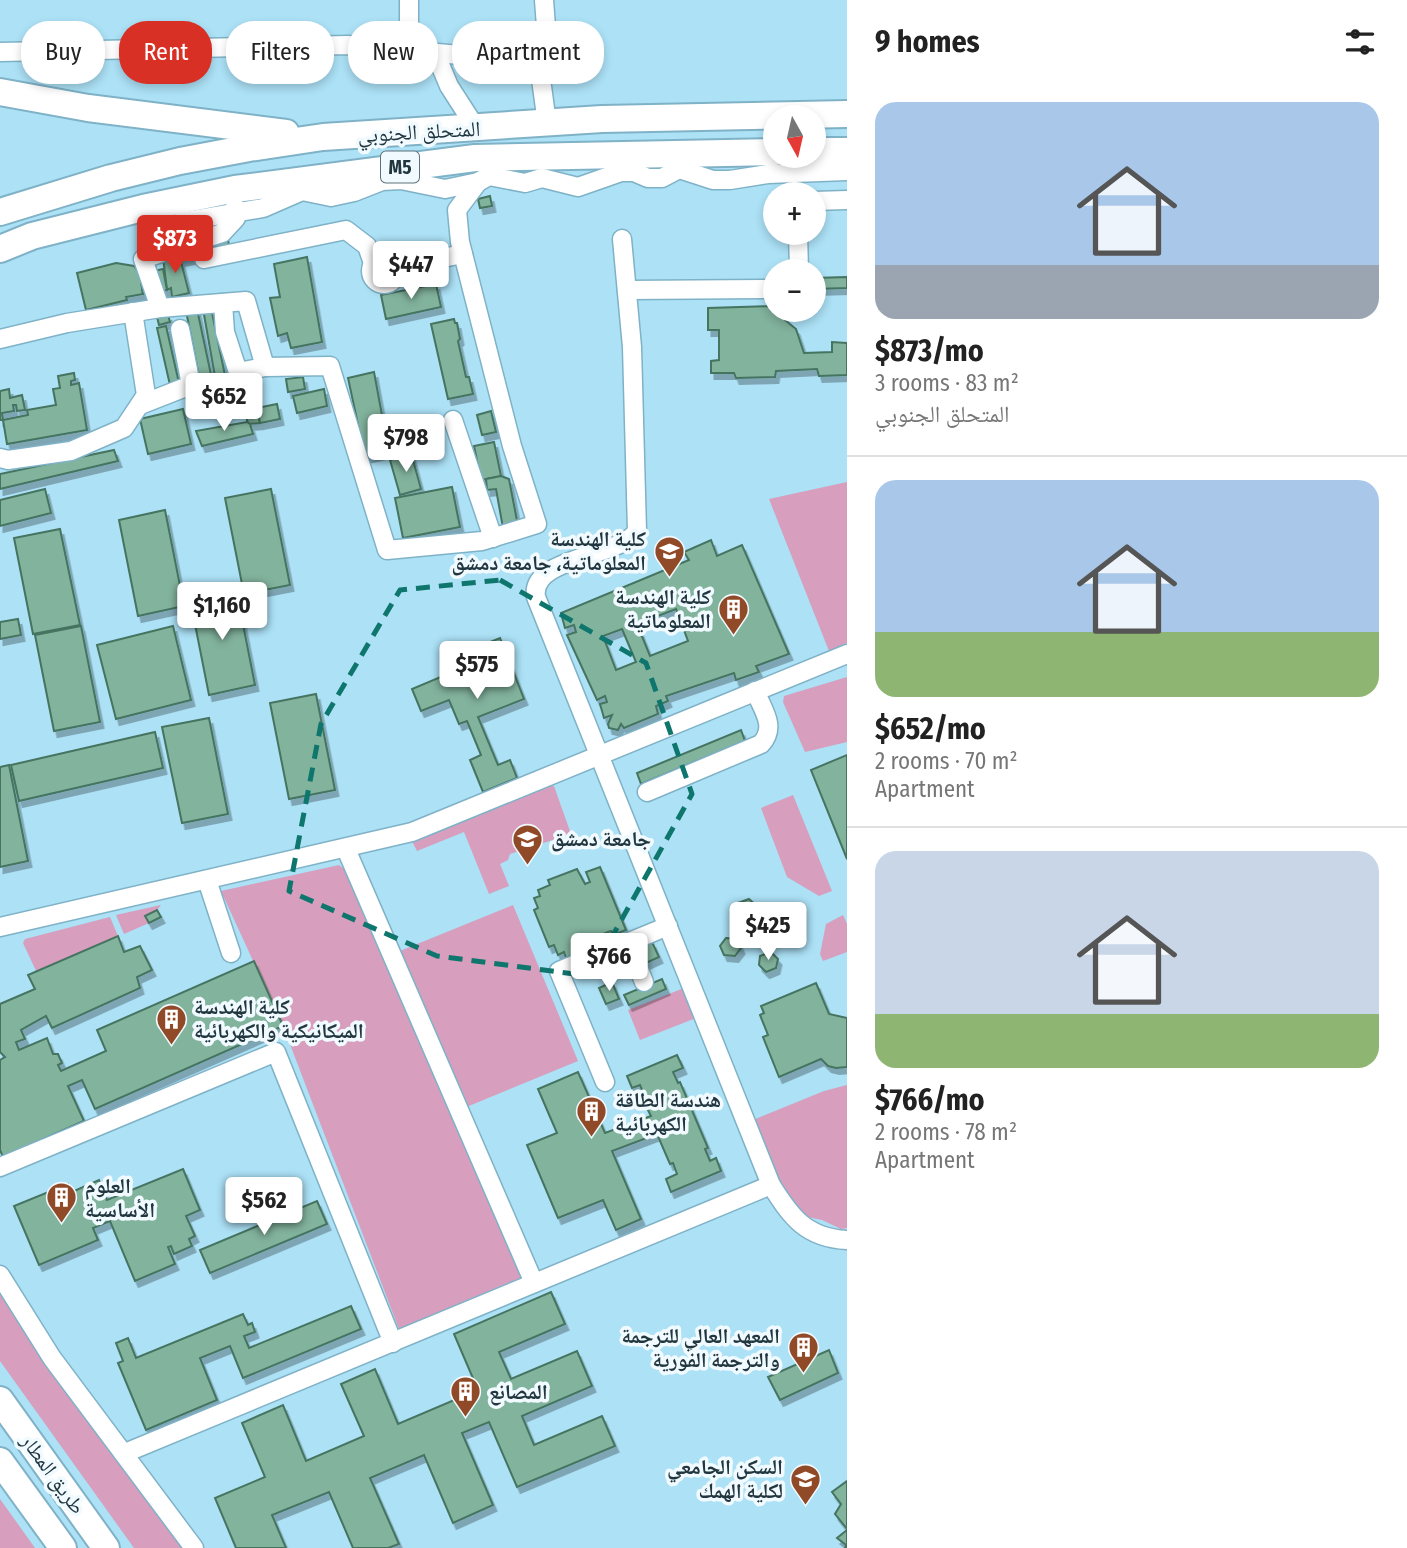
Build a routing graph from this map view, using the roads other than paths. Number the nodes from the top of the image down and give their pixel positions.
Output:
1 (409, 0) edge
2 (544, 0) edge
3 (409, 21) edge
4 (546, 21) edge
5 (348, 45) edge
6 (0, 52) edge
7 (438, 60) edge
8 (0, 76) edge
9 (542, 84) edge
10 (0, 92) edge
11 (38, 100) junction
12 (847, 114) edge
13 (547, 123) junction
14 (476, 128) junction
15 (323, 137) junction
16 (826, 151) edge
17 (847, 151) edge
18 (763, 152) edge
19 (847, 171) edge
20 (478, 182) junction
21 (847, 200) edge
22 (235, 201) junction
23 (826, 201) edge
24 (0, 212) edge
25 (180, 222) dead end
26 (622, 239) dead end
27 (0, 251) edge
28 (463, 254) junction
29 (204, 259) dead end
30 (763, 289) edge
31 (627, 290) junction
32 (223, 303) junction
33 (160, 308) junction
34 (133, 312) junction
35 (180, 329) dead end
36 (0, 339) edge
37 (265, 367) junction
38 (140, 405) junction
39 (453, 420) dead end
40 (0, 458) edge
41 (493, 538) junction
42 (847, 654) edge
43 (755, 691) junction
44 (600, 754) junction
45 (647, 792) dead end
46 (345, 849) junction
47 (207, 880) junction
48 (668, 926) junction
49 (0, 927) edge
50 (628, 943) junction
51 (231, 953) dead end
52 (644, 982) dead end
53 (605, 1082) dead end
54 (0, 1167) edge
55 (771, 1185) junction
56 (847, 1240) edge
57 (0, 1275) edge
58 (534, 1283) junction
59 (393, 1343) junction
60 (0, 1400) edge
61 (125, 1453) junction
62 (0, 1461) edge
63 (62, 1548) edge
64 (106, 1548) edge
65 (194, 1548) edge

1 - 3 street
2 - 4 street
5 - 6 street
7 - 14 street
8 - 11 highway
9 - 13 street
10 - 11 highway
11 - 15 highway
12 - 13 highway, المتحلق الجنوبي / M5
13 - 14 highway, المتحلق الجنوبي / M5
14 - 15 highway, المتحلق الجنوبي / M5
15 - 24 highway, المتحلق الجنوبي / M5
16 - 17 highway
18 - 22 highway, المتحلق الجنوبي / M5
19 - 20 street
20 - 22 street
20 - 28 street
21 - 23 street
22 - 25 street
22 - 27 highway, المتحلق الجنوبي / M5
22 - 33 street
26 - 31 street
28 - 29 street
28 - 41 street
30 - 31 street
31 - 44 street
32 - 33 street
32 - 37 street
32 - 37 street
33 - 34 street
34 - 36 street
34 - 38 street
35 - 38 street
37 - 41 street
38 - 40 street
39 - 41 street
42 - 43 street
43 - 44 street
43 - 45 street
44 - 46 street
44 - 48 street
46 - 47 street
46 - 58 street
47 - 49 street
47 - 51 street
48 - 50 street
48 - 55 street
50 - 52 street
50 - 53 street
54 - 59 street
55 - 56 street
55 - 58 street
57 - 61 street
58 - 59 street
59 - 61 street
60 - 64 highway, طريق المطار
61 - 65 street
62 - 63 highway, طريق المطار

